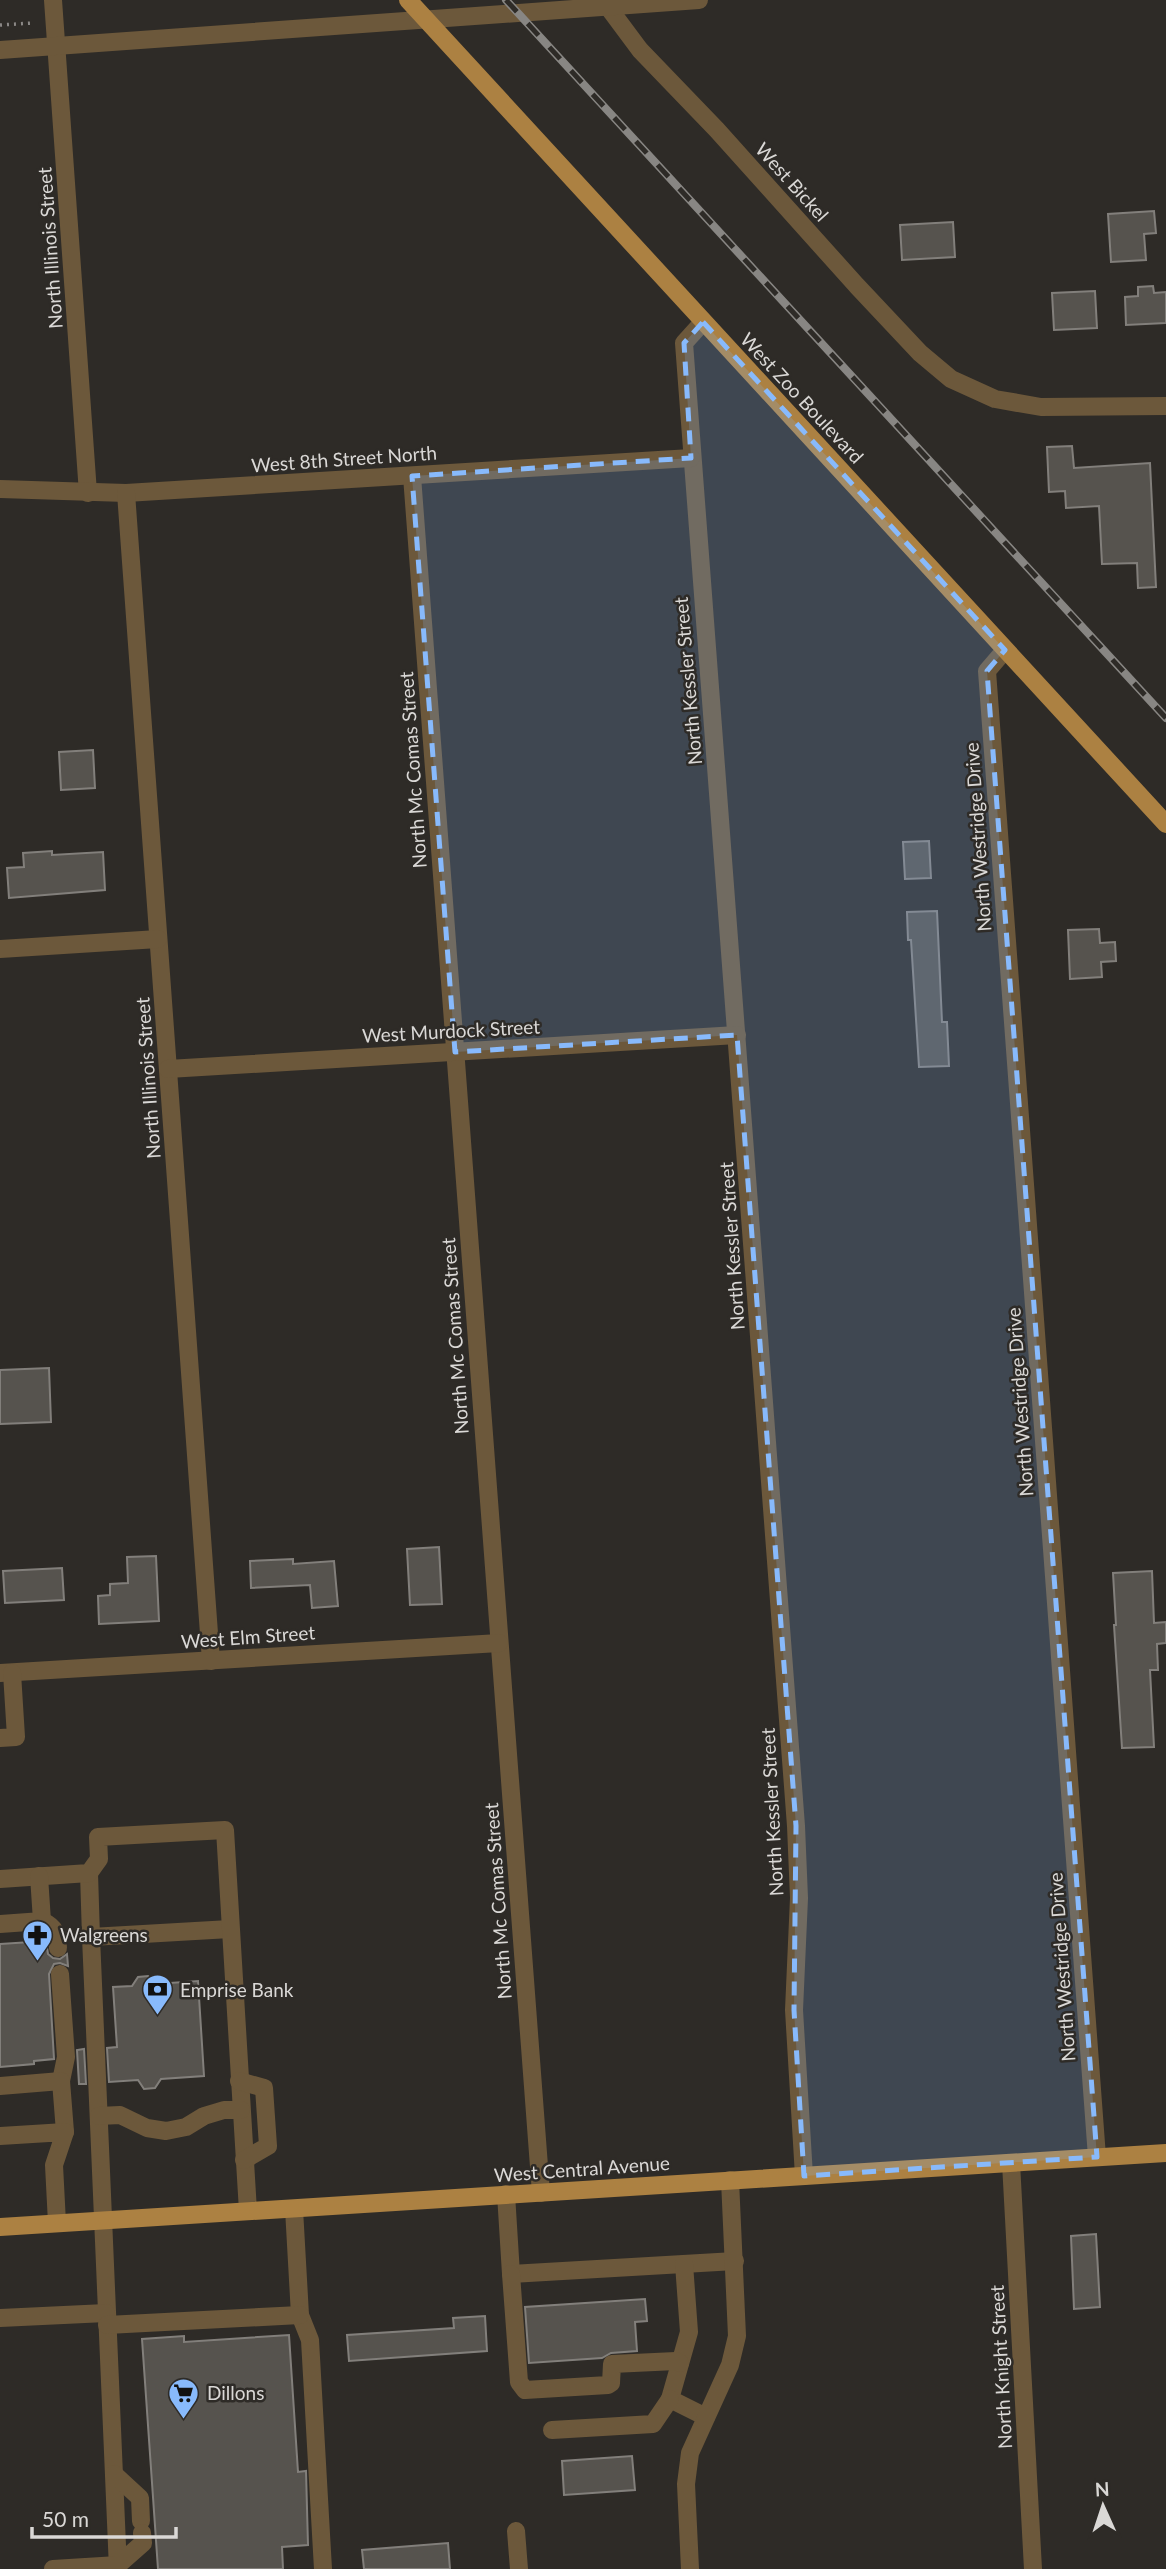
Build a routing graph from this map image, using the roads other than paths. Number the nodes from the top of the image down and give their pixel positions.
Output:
1 (53, 0) edge
2 (408, 0) edge
3 (687, 0) edge
4 (699, 0) edge
5 (608, 7) junction
6 (426, 19) junction
7 (56, 46) junction
8 (0, 50) edge
9 (703, 322) junction
10 (1166, 406) edge
11 (691, 458) junction
12 (412, 476) junction
13 (0, 489) edge
14 (88, 493) junction
15 (126, 493) junction
16 (1005, 650) junction
17 (1166, 824) edge
18 (158, 939) junction
19 (0, 949) edge
20 (737, 1035) junction
21 (455, 1052) junction
22 (168, 1069) junction
23 (499, 1643) junction
24 (211, 1661) junction
25 (6, 1673) edge
26 (0, 1738) edge
27 (89, 1873) junction
28 (39, 1876) junction
29 (0, 1879) edge
30 (42, 1921) junction
31 (0, 1924) edge
32 (230, 1929) junction
33 (91, 1937) junction
34 (58, 1948) dead end
35 (60, 1974) dead end
36 (61, 2081) junction
37 (239, 2081) junction
38 (0, 2086) edge
39 (241, 2109) junction
40 (99, 2116) junction
41 (65, 2132) junction
42 (0, 2136) edge
43 (1166, 2153) edge
44 (1097, 2157) junction
45 (244, 2160) junction
46 (1011, 2163) junction
47 (804, 2176) junction
48 (730, 2180) junction
49 (541, 2193) junction
50 (506, 2194) junction
51 (294, 2209) junction
52 (247, 2211) junction
53 (103, 2220) junction
54 (57, 2223) junction
55 (0, 2227) edge
56 (734, 2261) junction
57 (684, 2264) junction
58 (511, 2274) junction
59 (300, 2315) junction
60 (0, 2318) edge
61 (107, 2319) junction
62 (680, 2363) junction
63 (670, 2399) junction
64 (706, 2417) junction
65 (552, 2430) dead end
66 (114, 2474) junction
67 (516, 2531) dead end
68 (118, 2567) edge
69 (53, 2569) edge
70 (60, 2569) edge
71 (323, 2569) edge
72 (519, 2569) edge
73 (690, 2569) edge
74 (1033, 2569) edge

1 - 7 street, North Illinois Street
2 - 6 main road, West Zoo Boulevard
3 - 4 street
3 - 5 street
5 - 6 street
5 - 10 street, West Bickel
6 - 7 street
6 - 9 main road, West Zoo Boulevard
7 - 8 street
7 - 14 street, North Illinois Street
9 - 11 street, North Kessler Street
9 - 16 main road, West Zoo Boulevard
11 - 12 street, West 8th Street North
11 - 20 street, North Kessler Street
12 - 15 street, West 8th Street North
12 - 21 street, North Mc Comas Street
13 - 14 street, West 8th Street North
14 - 15 street, West 8th Street North
15 - 18 street, North Illinois Street
16 - 17 main road, West Zoo Boulevard
16 - 44 street, North Westridge Drive
18 - 19 street
18 - 22 street, North Illinois Street
20 - 21 street, West Murdock Street
20 - 47 street, North Kessler Street
21 - 22 street, West Murdock Street
21 - 23 street, North Mc Comas Street
22 - 24 street, North Illinois Street
23 - 24 street, West Elm Street
23 - 49 street, North Mc Comas Street
24 - 25 street, West Elm Street
25 - 26 street
27 - 28 street
27 - 32 street
27 - 33 street
28 - 29 street
28 - 30 street
30 - 31 street
30 - 34 street
32 - 33 street
32 - 37 street
33 - 40 street
35 - 36 street
36 - 38 street
36 - 41 street
37 - 39 street
37 - 45 street
39 - 40 street
39 - 45 street
40 - 53 street
41 - 42 street
41 - 54 street
43 - 44 main road, West Central Avenue
44 - 46 main road, West Central Avenue
45 - 52 street
46 - 47 main road, West Central Avenue
46 - 74 street, North Knight Street
47 - 48 main road, West Central Avenue
48 - 49 main road, West Central Avenue
48 - 56 street
49 - 50 main road, West Central Avenue
50 - 51 main road, West Central Avenue
50 - 58 street
51 - 52 main road, West Central Avenue
51 - 59 street
52 - 53 main road, West Central Avenue
53 - 54 main road, West Central Avenue
53 - 61 street
54 - 55 main road, West Central Avenue
56 - 57 street
56 - 64 street
57 - 58 street
57 - 62 street
58 - 62 street
59 - 61 street
59 - 71 street
60 - 61 street
61 - 66 street
62 - 63 street
63 - 64 street
63 - 65 street
64 - 73 street
66 - 68 street
66 - 68 street
67 - 72 street
68 - 70 street
69 - 70 street

